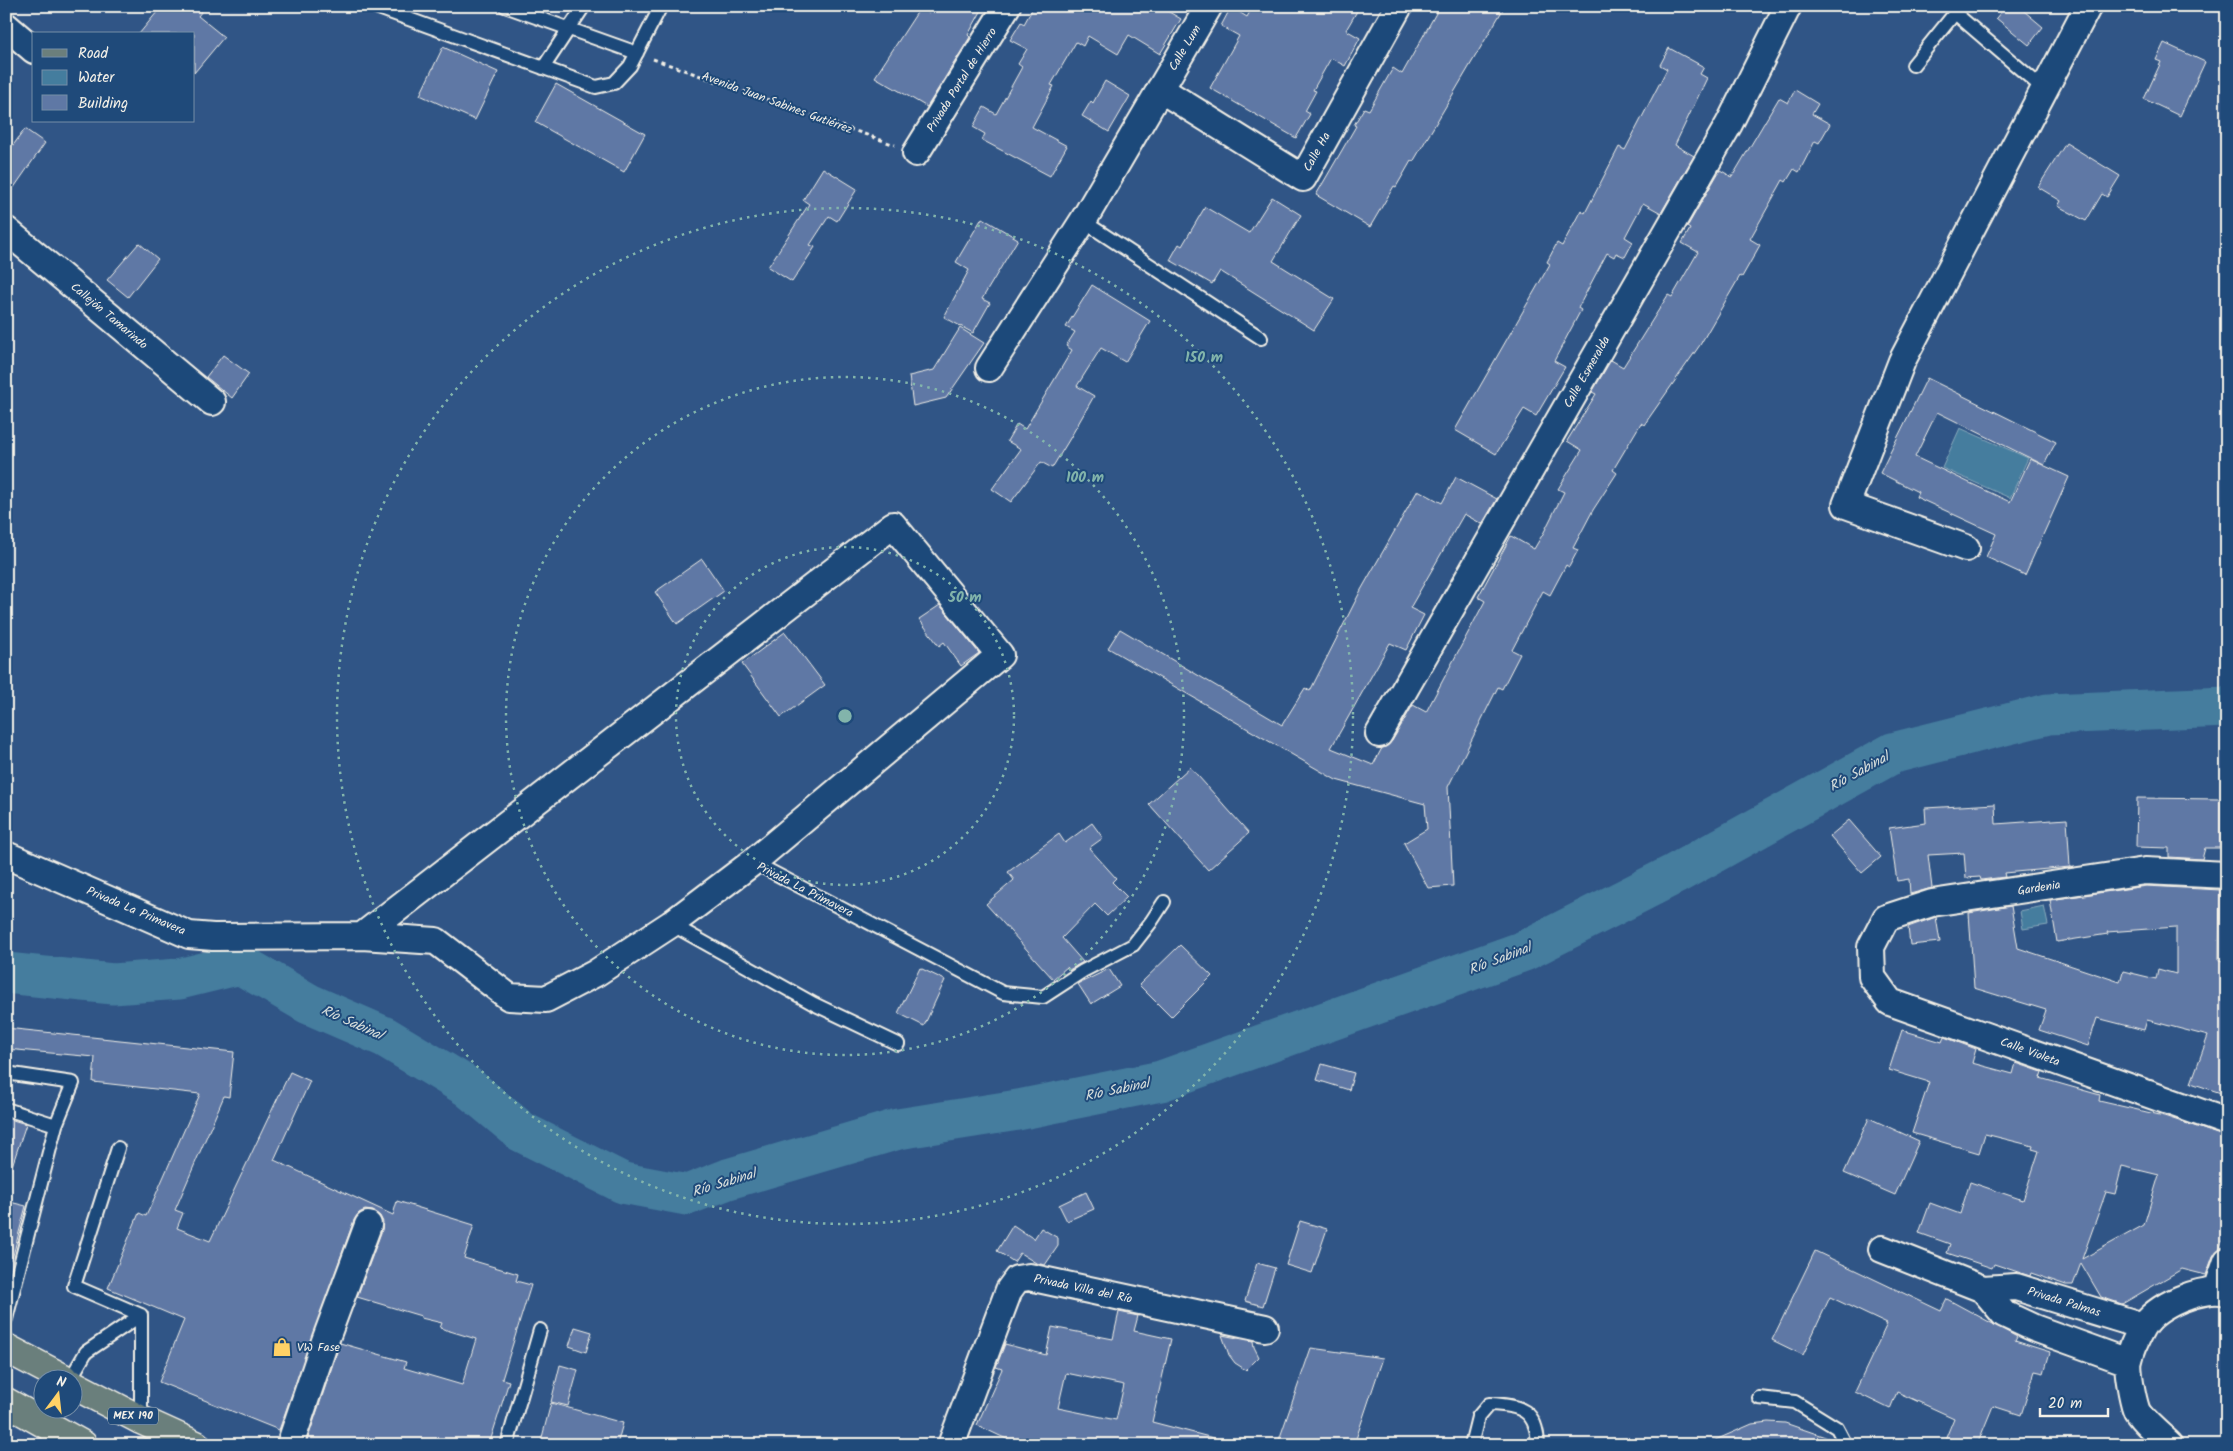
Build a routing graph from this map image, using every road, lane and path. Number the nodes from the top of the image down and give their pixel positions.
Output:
1 (373, 6) edge
2 (505, 6) edge
3 (584, 6) edge
4 (661, 6) edge
5 (1007, 6) edge
6 (1209, 6) edge
7 (1398, 6) edge
8 (1788, 6) edge
9 (2088, 6) edge
10 (6, 26) edge
11 (568, 29) junction
12 (32, 48) edge
13 (637, 54) junction
14 (1913, 65) dead end
15 (543, 68) junction
16 (1160, 89) junction
17 (2046, 91) junction
18 (916, 153) joint
19 (1083, 221) junction
20 (6, 230) edge
21 (1261, 338) dead end
22 (989, 368) dead end
23 (212, 402) dead end
24 (1966, 548) dead end
25 (1380, 734) dead end
26 (6, 855) edge
27 (753, 862) junction
28 (2227, 876) edge
29 (1164, 902) dead end
30 (671, 924) junction
31 (362, 936) junction
32 (1871, 947) joint
33 (898, 1044) dead end
34 (6, 1074) edge
35 (6, 1108) edge
36 (2227, 1122) edge
37 (56, 1125) junction
38 (118, 1148) dead end
39 (368, 1224) dead end
40 (1882, 1250) dead end
41 (2227, 1261) edge
42 (1983, 1289) junction
43 (2222, 1291) edge
44 (141, 1315) junction
45 (6, 1319) edge
46 (2143, 1326) junction
47 (1264, 1328) dead end
48 (540, 1330) dead end
49 (6, 1348) edge
50 (2128, 1362) junction
51 (43, 1368) edge
52 (77, 1368) edge
53 (82, 1389) edge
54 (1759, 1398) dead end
55 (6, 1402) edge
56 (141, 1420) junction
57 (83, 1445) edge
58 (196, 1445) edge
59 (290, 1445) edge
60 (507, 1445) edge
61 (951, 1445) edge
62 (1471, 1445) edge
63 (1538, 1445) edge
64 (1846, 1445) edge
65 (2170, 1445) edge

1 - 15 lane
2 - 11 lane
3 - 11 lane
4 - 13 lane
5 - 18 street, Privada Portal de Hierro
6 - 16 street, Calle Lum
7 - 16 street, Calle Ha
8 - 25 street, Calle Esmeralda
9 - 17 street
10 - 12 street
11 - 13 lane
11 - 15 lane
13 - 15 lane
13 - 18 path, Avenida Juan Sabines Gutiérrez
14 - 17 lane
16 - 19 street, Calle Lum
17 - 24 street
19 - 21 lane
19 - 22 street, Calle Lum
20 - 23 street, Callejón Tamarindo
26 - 31 street, Privada La Primavera
27 - 29 lane, Privada La Primavera
27 - 30 street, Privada La Primavera
27 - 31 street
28 - 32 street, Gardenia
30 - 31 street, Privada La Primavera
30 - 33 lane
32 - 36 street, Calle Violeta
34 - 37 lane
35 - 37 lane
37 - 45 lane
38 - 44 lane
39 - 59 street
40 - 42 street, Privada Palmas
41 - 43 street
42 - 46 street, Privada Palmas
42 - 50 street, Privada Palmas
43 - 46 street
44 - 52 lane
44 - 56 lane
46 - 50 street
47 - 61 street, Privada Villa del Río
48 - 60 lane
49 - 51 main road
50 - 65 street
53 - 56 main road, MEX 190
54 - 64 lane
55 - 57 main road
56 - 58 main road, MEX 190
62 - 63 lane

